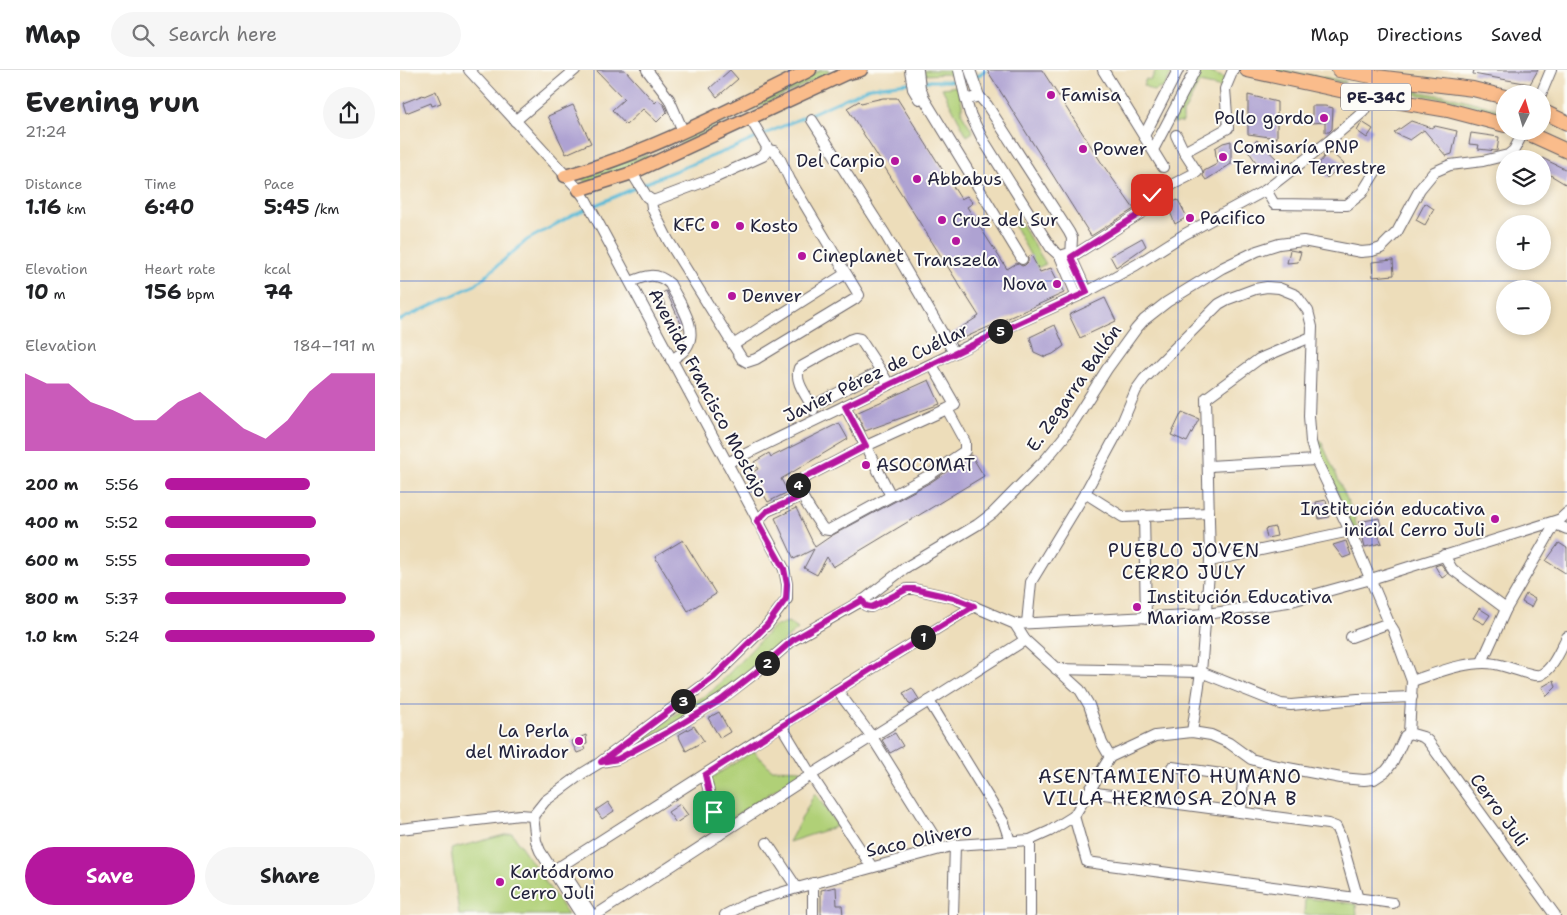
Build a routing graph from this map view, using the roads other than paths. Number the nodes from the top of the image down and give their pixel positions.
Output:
1 (470, 70) edge
2 (574, 70) edge
3 (647, 70) edge
4 (810, 70) edge
5 (861, 70) edge
6 (1103, 70) edge
7 (1178, 70) edge
8 (1194, 70) edge
9 (1233, 70) edge
10 (1247, 70) edge
11 (1339, 70) edge
12 (1551, 70) edge
13 (963, 71) edge
14 (844, 72) edge
15 (1377, 77) junction
16 (915, 79) edge
17 (968, 85) junction
18 (1545, 85) edge
19 (1496, 95) edge
20 (979, 96) junction
21 (1372, 97) junction
22 (966, 100) junction
23 (1551, 115) edge
24 (750, 118) junction
25 (812, 120) dead end
26 (515, 121) junction
27 (1496, 123) edge
28 (1567, 123) edge
29 (683, 131) junction
30 (1176, 135) dead end
31 (1144, 136) junction
32 (1519, 140) edge
33 (1543, 140) edge
34 (658, 143) junction
35 (767, 149) junction
36 (1153, 150) junction
37 (1567, 151) edge
38 (1184, 152) junction
39 (666, 157) junction
40 (1164, 167) dead end
41 (1375, 172) dead end
42 (565, 176) junction
43 (635, 177) junction
44 (1266, 190) junction
45 (583, 195) junction
46 (649, 199) junction
47 (1067, 256) junction
48 (1022, 259) dead end
49 (845, 274) junction
50 (631, 282) junction
51 (1082, 294) junction
52 (1311, 337) junction
53 (733, 345) junction
54 (954, 353) junction
55 (671, 360) junction
56 (932, 365) junction
57 (881, 370) junction
58 (890, 385) junction
59 (812, 406) junction
60 (845, 406) junction
61 (946, 409) junction
62 (816, 420) junction
63 (866, 446) junction
64 (1316, 460) junction
65 (727, 464) junction
66 (1209, 466) junction
67 (1085, 493) junction
68 (802, 496) junction
69 (891, 496) junction
70 (1208, 513) junction
71 (1567, 513) edge
72 (1139, 516) junction
73 (757, 521) junction
74 (1557, 522) junction
75 (1567, 529) edge
76 (1350, 531) junction
77 (1444, 555) junction
78 (1210, 561) junction
79 (1371, 578) junction
80 (862, 600) junction
81 (974, 606) junction
82 (1506, 609) junction
83 (1206, 614) junction
84 (1146, 618) junction
85 (1026, 623) junction
86 (1014, 624) junction
87 (1389, 624) junction
88 (1351, 637) dead end
89 (1567, 637) edge
90 (1025, 640) junction
91 (1482, 662) junction
92 (1056, 669) junction
93 (1201, 672) junction
94 (1412, 680) junction
95 (838, 690) junction
96 (1412, 697) junction
97 (929, 701) junction
98 (782, 727) junction
99 (1192, 732) junction
100 (1409, 733) junction
101 (872, 737) junction
102 (1110, 757) junction
103 (601, 762) junction
104 (1172, 767) dead end
105 (811, 774) junction
106 (705, 775) junction
107 (1089, 792) junction
108 (1241, 812) junction
109 (533, 816) junction
110 (1074, 816) junction
111 (400, 829) edge
112 (718, 835) junction
113 (1030, 840) junction
114 (1010, 841) junction
115 (766, 843) dead end
116 (955, 846) junction
117 (942, 849) junction
118 (872, 867) junction
119 (556, 869) junction
120 (813, 883) junction
121 (797, 888) junction
122 (1358, 899) junction
123 (1394, 903) dead end
124 (581, 915) edge
125 (592, 915) edge
126 (596, 915) edge
127 (725, 915) edge
128 (813, 915) edge
129 (953, 915) edge
130 (1030, 915) edge
131 (1555, 915) edge

1 - 26 street, Avenida Francisco Mostajo
2 - 26 street
3 - 29 street
4 - 29 main road
5 - 14 main road
6 - 31 street
7 - 31 street
8 - 36 street
9 - 38 street
10 - 21 highway, PE-34C
11 - 15 highway, PE-34C
12 - 18 street
13 - 17 street
14 - 24 main road
15 - 19 highway, PE-34C
15 - 21 street, Javier Pérez de Cuéllar
16 - 48 street
17 - 20 street
17 - 22 street
20 - 22 street
20 - 47 street
21 - 27 highway, PE-34C
21 - 44 street, Javier Pérez de Cuéllar
22 - 47 street
23 - 28 highway
24 - 35 street
24 - 39 main road
25 - 54 street
26 - 42 street, Avenida Francisco Mostajo
29 - 34 main road
30 - 38 street
31 - 36 street
32 - 80 street, E. Zegarra Ballón
33 - 37 highway
34 - 39 main road
34 - 42 main road
35 - 46 street
35 - 49 street
36 - 40 street
38 - 47 street
39 - 43 main road
41 - 44 street
42 - 45 street, Avenida Francisco Mostajo
43 - 45 main road
43 - 46 street
44 - 51 street, Javier Pérez de Cuéllar
45 - 50 street, Avenida Francisco Mostajo
46 - 53 street
47 - 51 street
49 - 53 street
49 - 53 street
50 - 55 street, Avenida Francisco Mostajo
50 - 55 street
51 - 54 street, Javier Pérez de Cuéllar
52 - 64 street
52 - 66 street
52 - 67 street
54 - 56 street, Javier Pérez de Cuéllar
55 - 65 street, Avenida Francisco Mostajo
56 - 58 street, Javier Pérez de Cuéllar
56 - 61 street
57 - 58 street
57 - 59 street
57 - 59 street
58 - 60 street, Javier Pérez de Cuéllar
59 - 62 street
60 - 62 street, Javier Pérez de Cuéllar
60 - 63 street
61 - 63 street
61 - 69 street
62 - 65 street, Javier Pérez de Cuéllar
63 - 68 street
63 - 69 street
64 - 66 street
64 - 76 street
65 - 73 street, Avenida Francisco Mostajo
66 - 70 street
67 - 72 street
67 - 85 street
68 - 69 street
68 - 73 street
70 - 72 street
70 - 78 street
71 - 74 street
72 - 84 street
73 - 103 street, Avenida Francisco Mostajo
74 - 75 street
74 - 77 street
74 - 82 street
76 - 78 street
76 - 79 street
77 - 79 street
77 - 82 street
78 - 83 street
79 - 83 street
79 - 87 street
80 - 81 street
80 - 103 street, E. Zegarra Ballón
81 - 86 street
81 - 95 street
82 - 91 street
83 - 84 street
83 - 93 street
84 - 85 street
85 - 86 street
86 - 90 street
87 - 88 street
87 - 94 street
89 - 91 street
90 - 92 street
90 - 97 street
91 - 94 street
92 - 93 street
92 - 102 street
93 - 96 street
93 - 99 street
94 - 96 street
95 - 98 street
95 - 101 street
96 - 100 street
97 - 101 street
97 - 114 street
98 - 105 street
98 - 106 street
99 - 100 street
99 - 102 street
100 - 131 street, Cerro Juli
101 - 105 street
101 - 117 street
102 - 107 street, Saco Olivero
103 - 109 street, E. Zegarra Ballón
104 - 108 street
105 - 112 street
105 - 118 street
106 - 112 street
106 - 119 street
107 - 108 street
107 - 110 street, Saco Olivero
108 - 122 street
109 - 111 street
109 - 119 street
110 - 113 street, Saco Olivero
110 - 122 street
112 - 126 street
113 - 114 street, Saco Olivero
113 - 130 street
114 - 116 street, Saco Olivero
115 - 121 street
116 - 117 street, Saco Olivero
116 - 129 street
117 - 118 street, Saco Olivero
118 - 120 street, Saco Olivero
119 - 124 street
119 - 125 street
120 - 121 street, Saco Olivero
120 - 128 street
121 - 127 street, Saco Olivero
122 - 123 street

